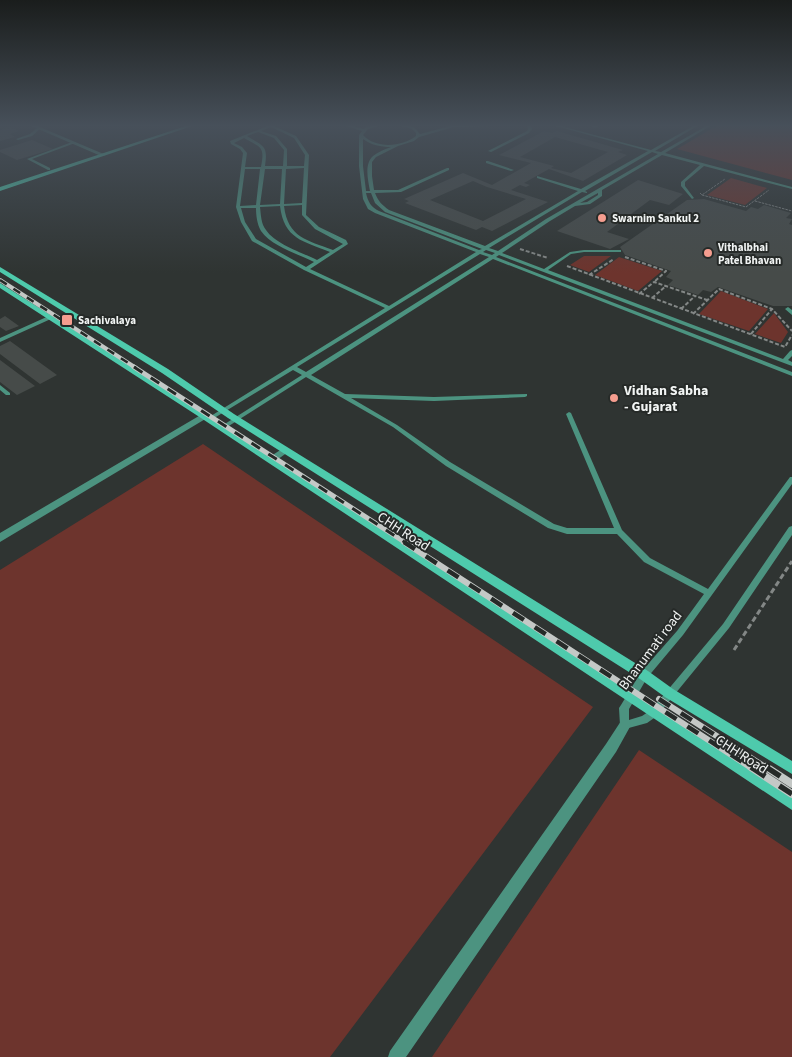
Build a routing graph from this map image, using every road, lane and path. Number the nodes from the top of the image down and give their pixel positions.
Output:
1 (243, 174) edge
2 (262, 174) edge
3 (285, 174) edge
4 (306, 174) edge
5 (362, 174) edge
6 (371, 174) edge
7 (436, 174) edge
8 (611, 174) edge
9 (626, 174) edge
10 (692, 174) edge
11 (742, 174) edge
12 (754, 174) edge
13 (34, 175) joint
14 (728, 176) dead end
15 (538, 177) dead end
16 (770, 182) junction
17 (792, 184) edge
18 (0, 185) edge
19 (772, 188) dead end
20 (792, 188) edge
21 (0, 189) edge
22 (600, 189) junction
23 (695, 189) dead end
24 (582, 191) junction
25 (365, 192) junction
26 (372, 192) junction
27 (792, 192) edge
28 (591, 194) junction
29 (702, 195) junction
30 (692, 198) dead end
31 (755, 201) junction
32 (304, 204) junction
33 (281, 205) junction
34 (573, 205) junction
35 (258, 206) junction
36 (238, 207) junction
37 (792, 211) edge
38 (514, 246) dead end
39 (486, 249) junction
40 (334, 252) junction
41 (499, 253) junction
42 (619, 253) junction
43 (479, 254) junction
44 (610, 255) dead end
45 (491, 258) junction
46 (318, 262) junction
47 (557, 262) junction
48 (570, 262) dead end
49 (0, 269) edge
50 (306, 269) junction
51 (544, 270) junction
52 (589, 275) junction
53 (654, 282) junction
54 (0, 285) edge
55 (666, 286) junction
56 (639, 294) junction
57 (695, 296) junction
58 (651, 298) junction
59 (707, 300) junction
60 (402, 301) junction
61 (414, 307) junction
62 (390, 308) junction
63 (681, 309) junction
64 (772, 309) junction
65 (66, 310) junction
66 (693, 314) junction
67 (51, 317) junction
68 (792, 331) edge
69 (751, 334) junction
70 (792, 335) edge
71 (0, 340) edge
72 (792, 352) edge
73 (784, 361) junction
74 (792, 364) edge
75 (293, 367) junction
76 (306, 374) junction
77 (792, 374) edge
78 (0, 387) edge
79 (254, 392) junction
80 (8, 394) dead end
81 (525, 395) dead end
82 (343, 396) junction
83 (266, 399) junction
84 (224, 410) junction
85 (569, 414) dead end
86 (207, 418) junction
87 (236, 419) junction
88 (222, 428) junction
89 (285, 450) junction
90 (271, 460) junction
91 (792, 479) edge
92 (792, 528) edge
93 (619, 531) junction
94 (0, 538) edge
95 (792, 561) edge
96 (709, 593) junction
97 (734, 650) dead end
98 (644, 675) junction
99 (669, 693) junction
100 (631, 697) junction
101 (654, 713) junction
102 (625, 725) junction
103 (792, 768) edge
104 (792, 803) edge
105 (396, 1057) edge

1 - 36 lane
2 - 35 lane
3 - 33 lane
4 - 32 lane
5 - 25 lane
6 - 26 lane
7 - 26 lane
8 - 24 lane
9 - 22 lane
10 - 30 lane
11 - 16 lane
12 - 17 lane
13 - 18 street
13 - 21 street
14 - 29 path
15 - 24 lane
16 - 20 lane
16 - 27 lane
19 - 31 path
22 - 28 lane
22 - 34 lane
23 - 29 path
24 - 28 lane
24 - 39 lane
25 - 26 lane
25 - 43 lane
26 - 39 lane
28 - 34 lane
29 - 31 path
31 - 37 path
32 - 33 lane
32 - 40 lane
33 - 35 lane
33 - 40 lane
34 - 41 lane
35 - 36 lane
35 - 46 lane
36 - 50 lane
38 - 47 path
39 - 41 lane
39 - 43 lane
40 - 46 lane
41 - 45 lane
41 - 51 lane
42 - 44 path
42 - 47 lane
42 - 52 path
42 - 53 path
43 - 45 lane
43 - 60 lane
45 - 61 lane
45 - 77 lane
46 - 50 lane
47 - 51 lane
48 - 52 path
49 - 65 street
50 - 62 lane
51 - 73 lane
52 - 56 path
53 - 55 path
53 - 56 path
54 - 67 street, CHH Road
55 - 57 path
55 - 58 path
56 - 58 path
57 - 59 path
57 - 63 path
58 - 63 path
59 - 64 path
59 - 66 path
60 - 61 lane
60 - 62 lane
61 - 76 lane
62 - 75 lane
63 - 66 path
64 - 68 path
64 - 69 path
65 - 67 street
65 - 84 street
66 - 69 path
67 - 71 lane
67 - 86 street, CHH Road
69 - 70 path
72 - 73 lane
73 - 74 lane
75 - 76 lane
75 - 79 lane
76 - 82 lane
76 - 83 lane
78 - 80 lane
79 - 83 lane
79 - 84 lane
81 - 82 lane
82 - 93 lane
83 - 87 lane
84 - 86 lane
84 - 87 street
85 - 93 lane
86 - 88 street, CHH Road
86 - 94 street
87 - 88 lane
87 - 89 street
88 - 90 street, CHH Road
89 - 90 street
89 - 98 street
90 - 100 street, CHH Road
91 - 96 lane, Bhanumati road
92 - 99 lane
93 - 96 lane
95 - 97 path
96 - 98 lane, Bhanumati road
98 - 99 street
98 - 100 lane, Bhanumati road
99 - 101 lane
99 - 103 street
100 - 101 street, CHH Road
100 - 102 lane, Bhanumati road
101 - 102 lane
101 - 104 street, CHH Road
102 - 105 street

